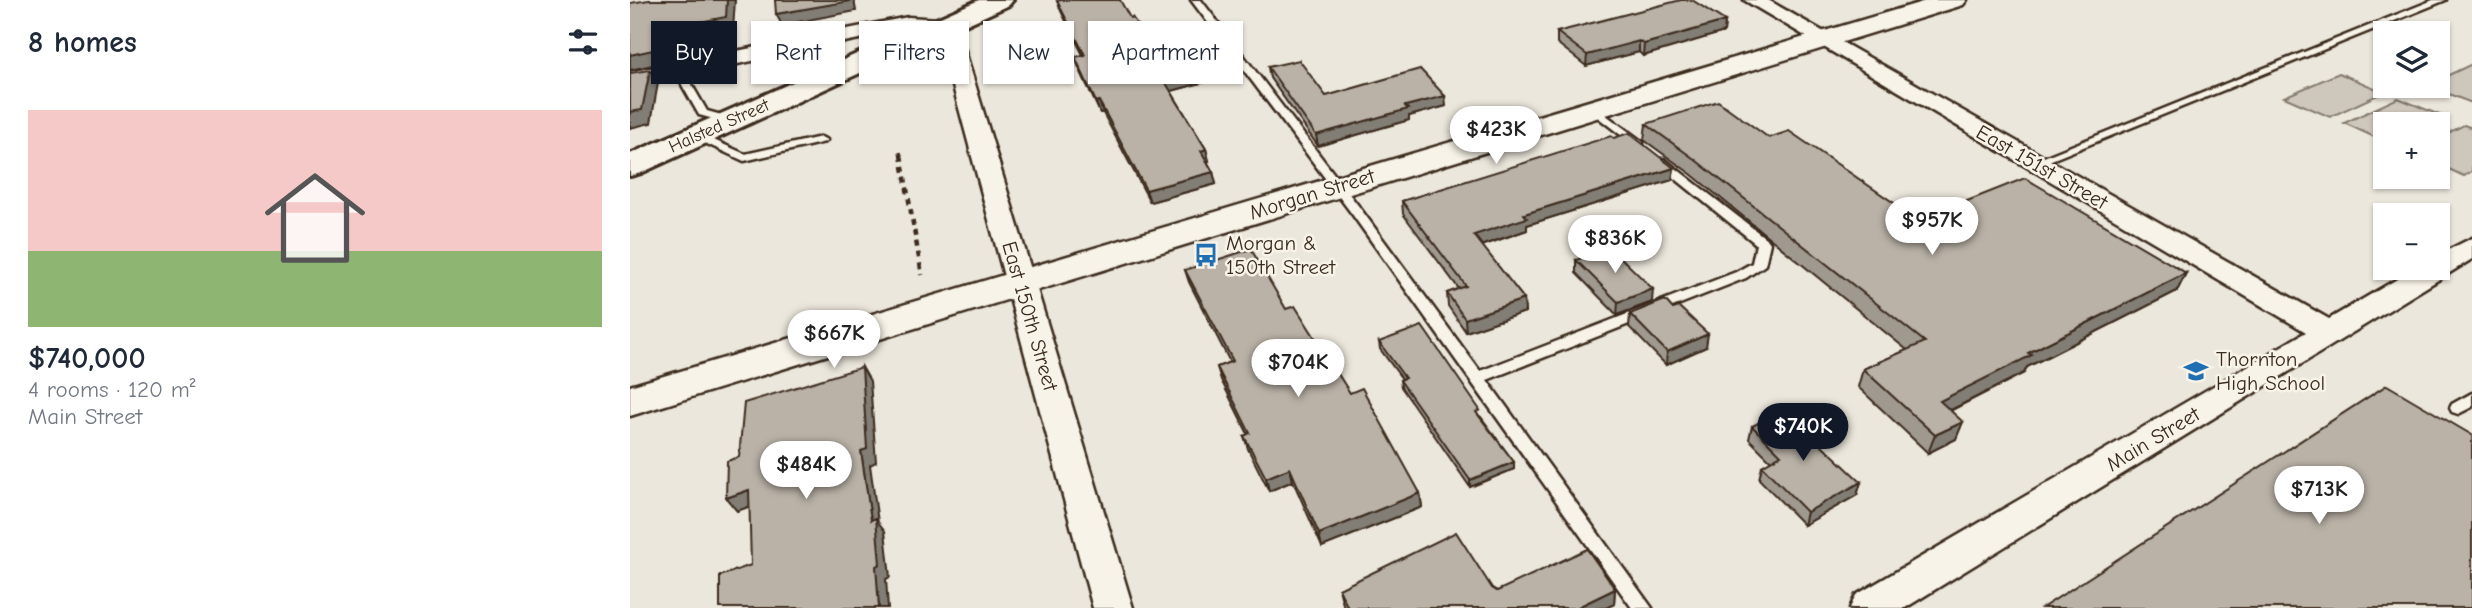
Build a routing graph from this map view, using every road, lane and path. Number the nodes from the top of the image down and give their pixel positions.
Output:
1 (1000, 0) edge
2 (1196, 0) edge
3 (1754, 0) edge
4 (1955, 0) edge
5 (2441, 0) edge
6 (954, 21) edge
7 (859, 33) edge
8 (1823, 40) junction
9 (737, 58) edge
10 (859, 64) edge
11 (651, 75) edge
12 (630, 79) edge
13 (687, 84) edge
14 (964, 84) edge
15 (1595, 110) junction
16 (732, 121) junction
17 (698, 136) junction
18 (821, 140) dead end
19 (900, 152) dead end
20 (2035, 163) junction
21 (630, 166) edge
22 (1338, 186) junction
23 (2472, 247) edge
24 (922, 275) dead end
25 (1021, 282) junction
26 (2329, 333) junction
27 (1477, 378) junction
28 (630, 401) edge
29 (1113, 608) edge
30 (1643, 608) edge
31 (1870, 608) edge

1 - 6 main road, Halsted Street
2 - 22 lane
3 - 8 street, East 151st Street
4 - 8 street, Morgan Street
5 - 20 lane
7 - 9 street
8 - 15 street, Morgan Street
8 - 20 street, East 151st Street
10 - 16 main road, Halsted Street
11 - 12 street
13 - 16 lane
14 - 25 street, East 150th Street
15 - 22 street, Morgan Street
15 - 27 lane
16 - 17 main road, Halsted Street
17 - 18 lane
17 - 21 main road, Halsted Street
19 - 24 path
20 - 26 street, East 151st Street
22 - 25 street, Morgan Street
22 - 27 lane
23 - 26 street, Main Street
25 - 28 street, Morgan Street
25 - 29 street, East 150th Street
26 - 31 street, Main Street
27 - 30 lane

